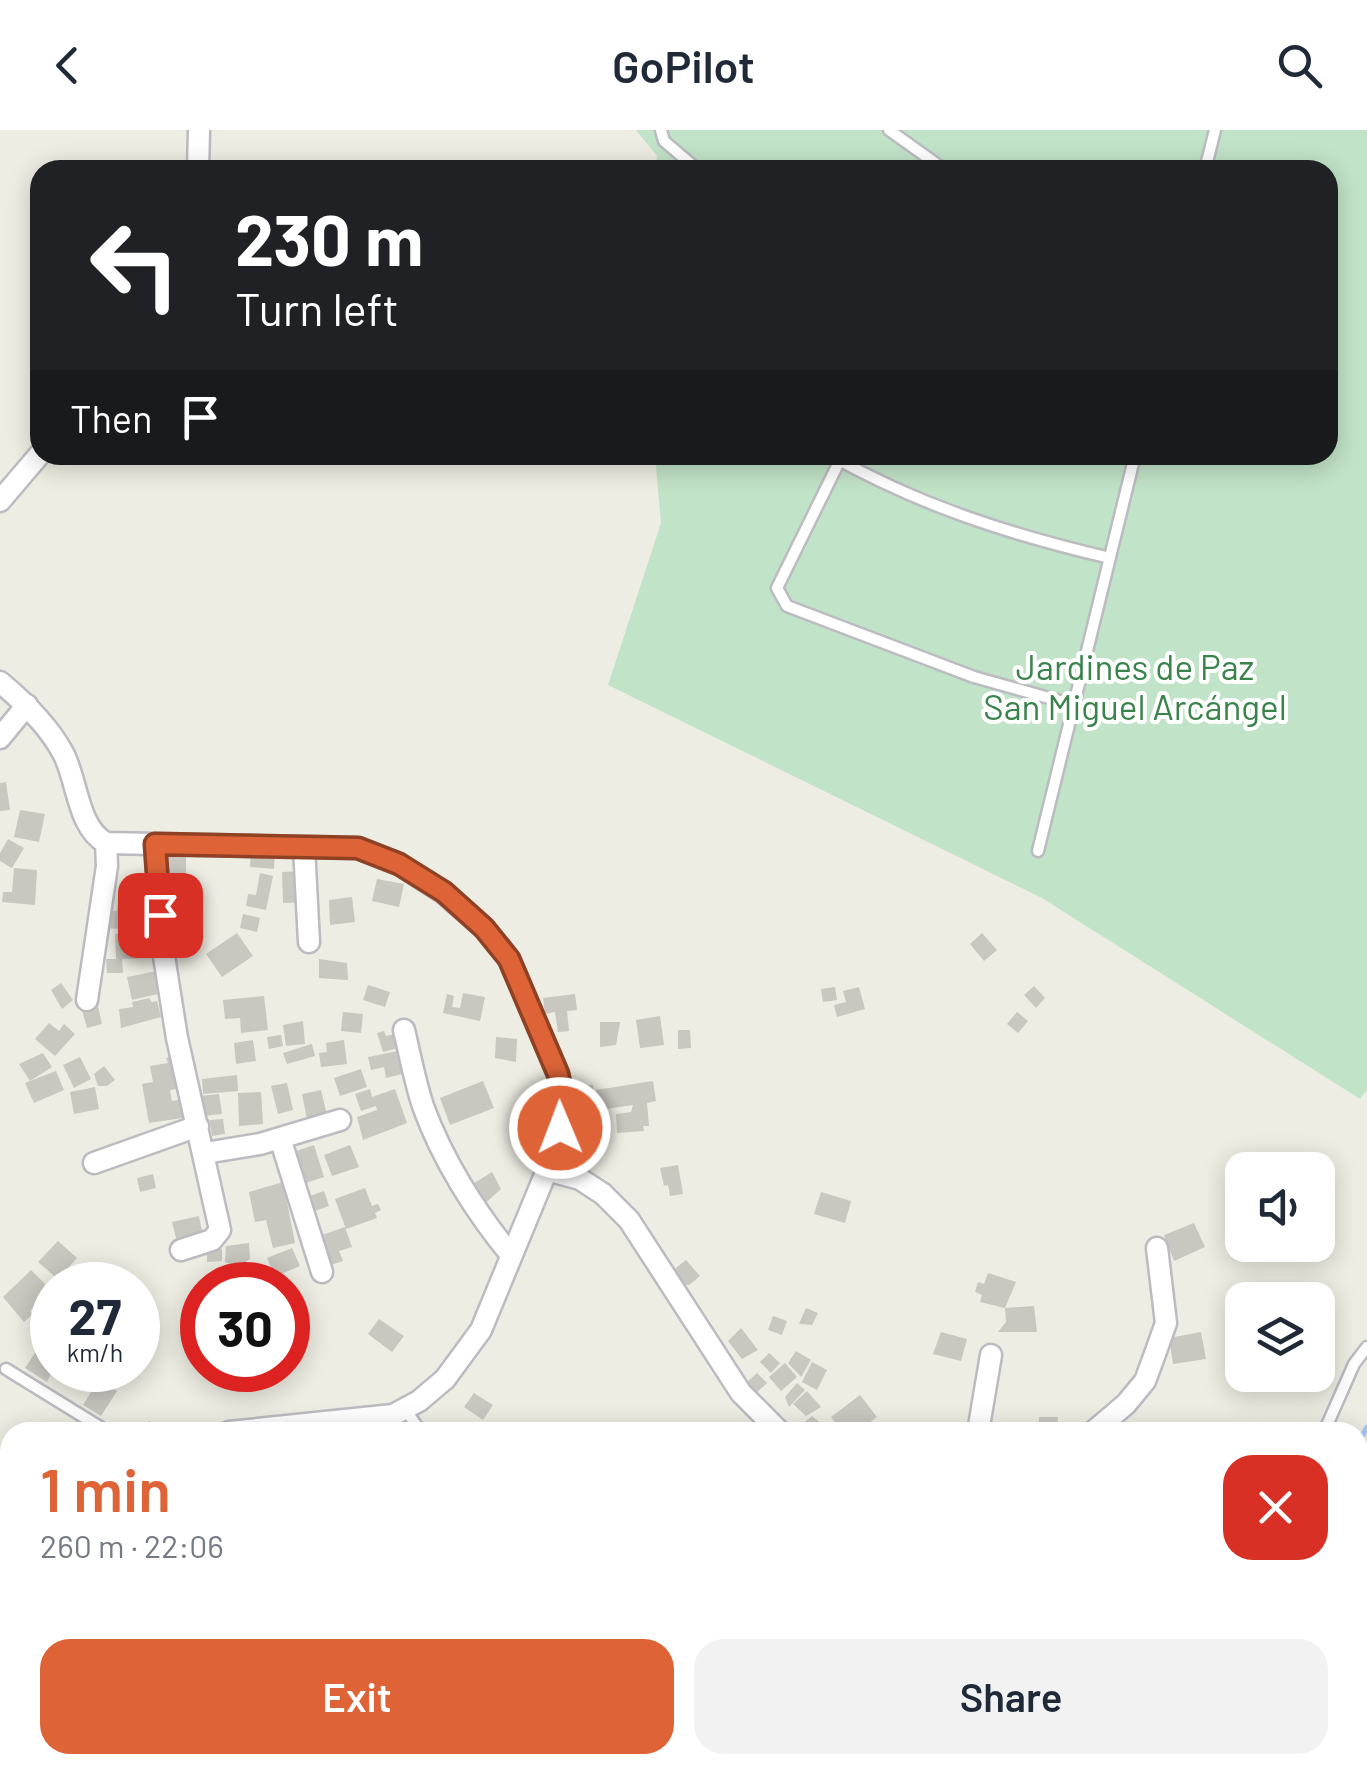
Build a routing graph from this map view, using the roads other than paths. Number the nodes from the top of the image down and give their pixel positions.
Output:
1 (198, 130) edge
2 (660, 130) edge
3 (890, 130) edge
4 (1215, 130) edge
5 (198, 160) edge
6 (686, 160) edge
7 (931, 160) edge
8 (1208, 160) edge
9 (31, 465) edge
10 (832, 465) edge
11 (849, 465) edge
12 (1133, 465) edge
13 (0, 501) edge
14 (1110, 558) junction
15 (0, 682) edge
16 (27, 705) junction
17 (1074, 706) junction
18 (0, 738) edge
19 (106, 843) junction
20 (155, 844) junction
21 (304, 847) junction
22 (1038, 852) dead end
23 (309, 942) dead end
24 (87, 1000) dead end
25 (404, 1030) dead end
26 (340, 1120) dead end
27 (198, 1126) junction
28 (280, 1138) junction
29 (206, 1153) junction
30 (94, 1163) dead end
31 (547, 1170) junction
32 (1157, 1248) dead end
33 (181, 1250) dead end
34 (511, 1255) junction
35 (322, 1272) dead end
36 (1367, 1348) edge
37 (990, 1355) dead end
38 (6, 1369) dead end
39 (405, 1409) junction
40 (92, 1422) edge
41 (325, 1422) edge
42 (413, 1422) edge
43 (770, 1422) edge
44 (980, 1422) edge
45 (1105, 1422) edge
46 (1328, 1422) edge

1 - 5 street
2 - 6 lane
3 - 7 lane
4 - 8 lane
9 - 13 street
10 - 17 lane
11 - 14 lane
12 - 14 lane
14 - 17 lane
15 - 16 street
16 - 18 street
16 - 19 street
17 - 22 lane
19 - 20 street
19 - 24 street
20 - 21 street
20 - 27 street
21 - 23 street
21 - 31 street
25 - 34 street
26 - 28 street
27 - 29 street
27 - 30 street
28 - 29 street
28 - 35 street
29 - 33 street
31 - 34 street
31 - 43 street
32 - 45 street
34 - 39 street
36 - 46 lane
37 - 44 street
38 - 40 lane
39 - 41 street
39 - 42 lane

